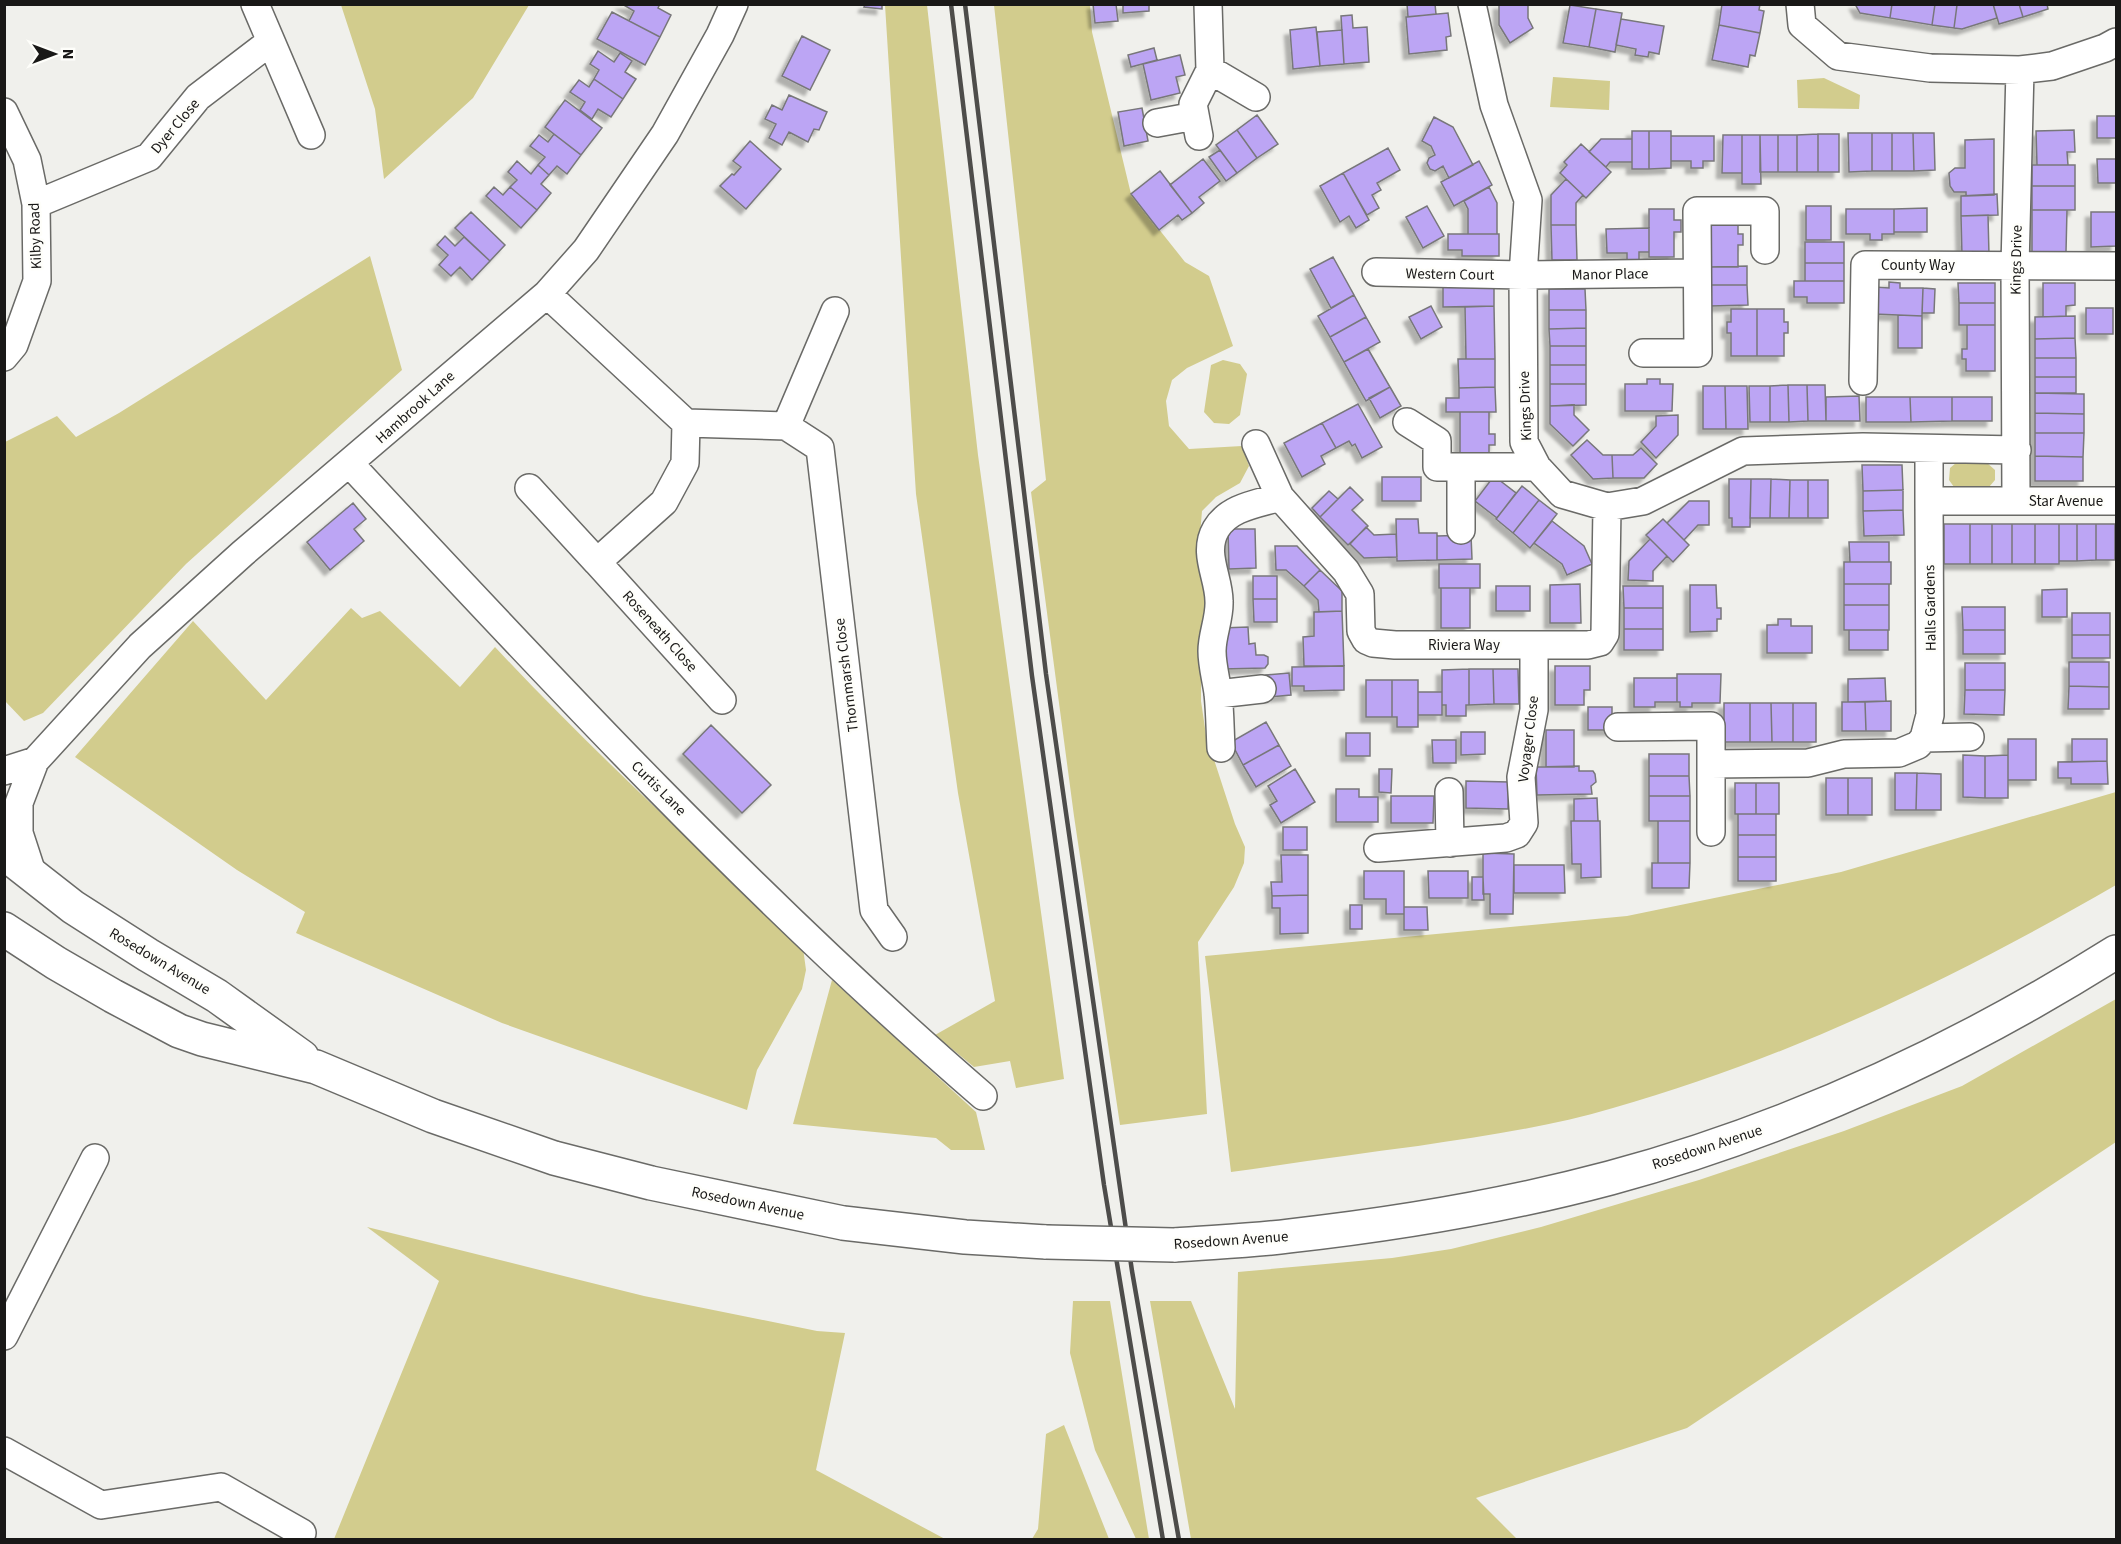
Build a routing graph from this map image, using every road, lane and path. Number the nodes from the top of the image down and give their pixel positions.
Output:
1 (255, 4) edge
2 (734, 4) edge
3 (1208, 4) edge
4 (1472, 4) edge
5 (1800, 4) edge
6 (270, 42) junction
7 (2113, 46) edge
8 (1210, 70) junction
9 (2020, 70) junction
10 (1256, 97) dead end
11 (4, 112) edge
12 (1157, 123) dead end
13 (311, 135) dead end
14 (36, 204) junction
15 (1765, 250) dead end
16 (2015, 266) junction
17 (2116, 266) edge
18 (1376, 273) dead end
19 (1698, 273) junction
20 (1523, 275) junction
21 (547, 294) junction
22 (835, 311) dead end
23 (1643, 353) dead end
24 (4, 357) edge
25 (1863, 381) dead end
26 (1407, 422) dead end
27 (686, 423) junction
28 (786, 426) junction
29 (1256, 444) dead end
30 (1929, 449) junction
31 (2017, 450) junction
32 (350, 464) junction
33 (1461, 467) junction
34 (1536, 468) junction
35 (529, 488) dead end
36 (1280, 497) junction
37 (1929, 501) junction
38 (2016, 501) junction
39 (2116, 501) edge
40 (1607, 507) junction
41 (1461, 530) dead end
42 (597, 562) junction
43 (1534, 645) junction
44 (1262, 689) dead end
45 (1218, 694) junction
46 (722, 700) dead end
47 (1927, 726) junction
48 (1618, 727) dead end
49 (1970, 737) dead end
50 (1221, 748) dead end
51 (35, 762) junction
52 (1711, 764) junction
53 (4, 771) edge
54 (1449, 792) dead end
55 (1711, 832) dead end
56 (1450, 843) junction
57 (1378, 848) dead end
58 (4, 853) edge
59 (33, 876) junction
60 (4, 929) edge
61 (893, 937) dead end
62 (2116, 952) edge
63 (315, 1067) junction
64 (983, 1096) dead end
65 (95, 1158) dead end
66 (4, 1336) edge
67 (4, 1451) edge
68 (302, 1533) dead end

1 - 6 street
2 - 21 street, Hambrook Lane
3 - 8 street
4 - 20 street, Kings Drive
5 - 9 street
6 - 13 street
6 - 14 street, Dyer Close
7 - 9 street
8 - 10 street
8 - 12 street
9 - 16 street, Kings Drive
11 - 14 street, Kilby Road
14 - 24 street, Kilby Road
15 - 19 street
16 - 17 street
16 - 25 street, County Way
16 - 31 street, Kings Drive
18 - 20 street, Western Court
19 - 20 street, Manor Place
19 - 23 street
20 - 34 street, Kings Drive
21 - 27 street
21 - 32 street, Hambrook Lane
22 - 28 street
26 - 33 street
27 - 28 street
27 - 42 street
28 - 61 street, Thornmarsh Close
29 - 36 street, Riviera Way
30 - 31 street, Kings Drive
30 - 37 street
30 - 40 street, Kings Drive
31 - 38 street, Kings Drive
32 - 51 street, Hambrook Lane
32 - 64 street, Curtis Lane
33 - 34 street
33 - 41 street
34 - 40 street, Kings Drive
35 - 42 street, Roseneath Close
36 - 43 street, Riviera Way
36 - 45 street
37 - 38 street
37 - 47 street, Halls Gardens
38 - 39 street, Star Avenue
40 - 43 street, Riviera Way
42 - 46 street, Roseneath Close
43 - 56 street, Voyager Close
44 - 45 street
45 - 50 street
47 - 49 street
47 - 52 street
48 - 52 street
51 - 53 street
51 - 59 street, Hambrook Lane
52 - 55 street
54 - 56 street
56 - 57 street, Voyager Close
58 - 59 street, Rosedown Avenue
59 - 63 street, Rosedown Avenue
60 - 63 street, Rosedown Avenue
62 - 63 street, Rosedown Avenue, bridge
65 - 66 street
67 - 68 street

